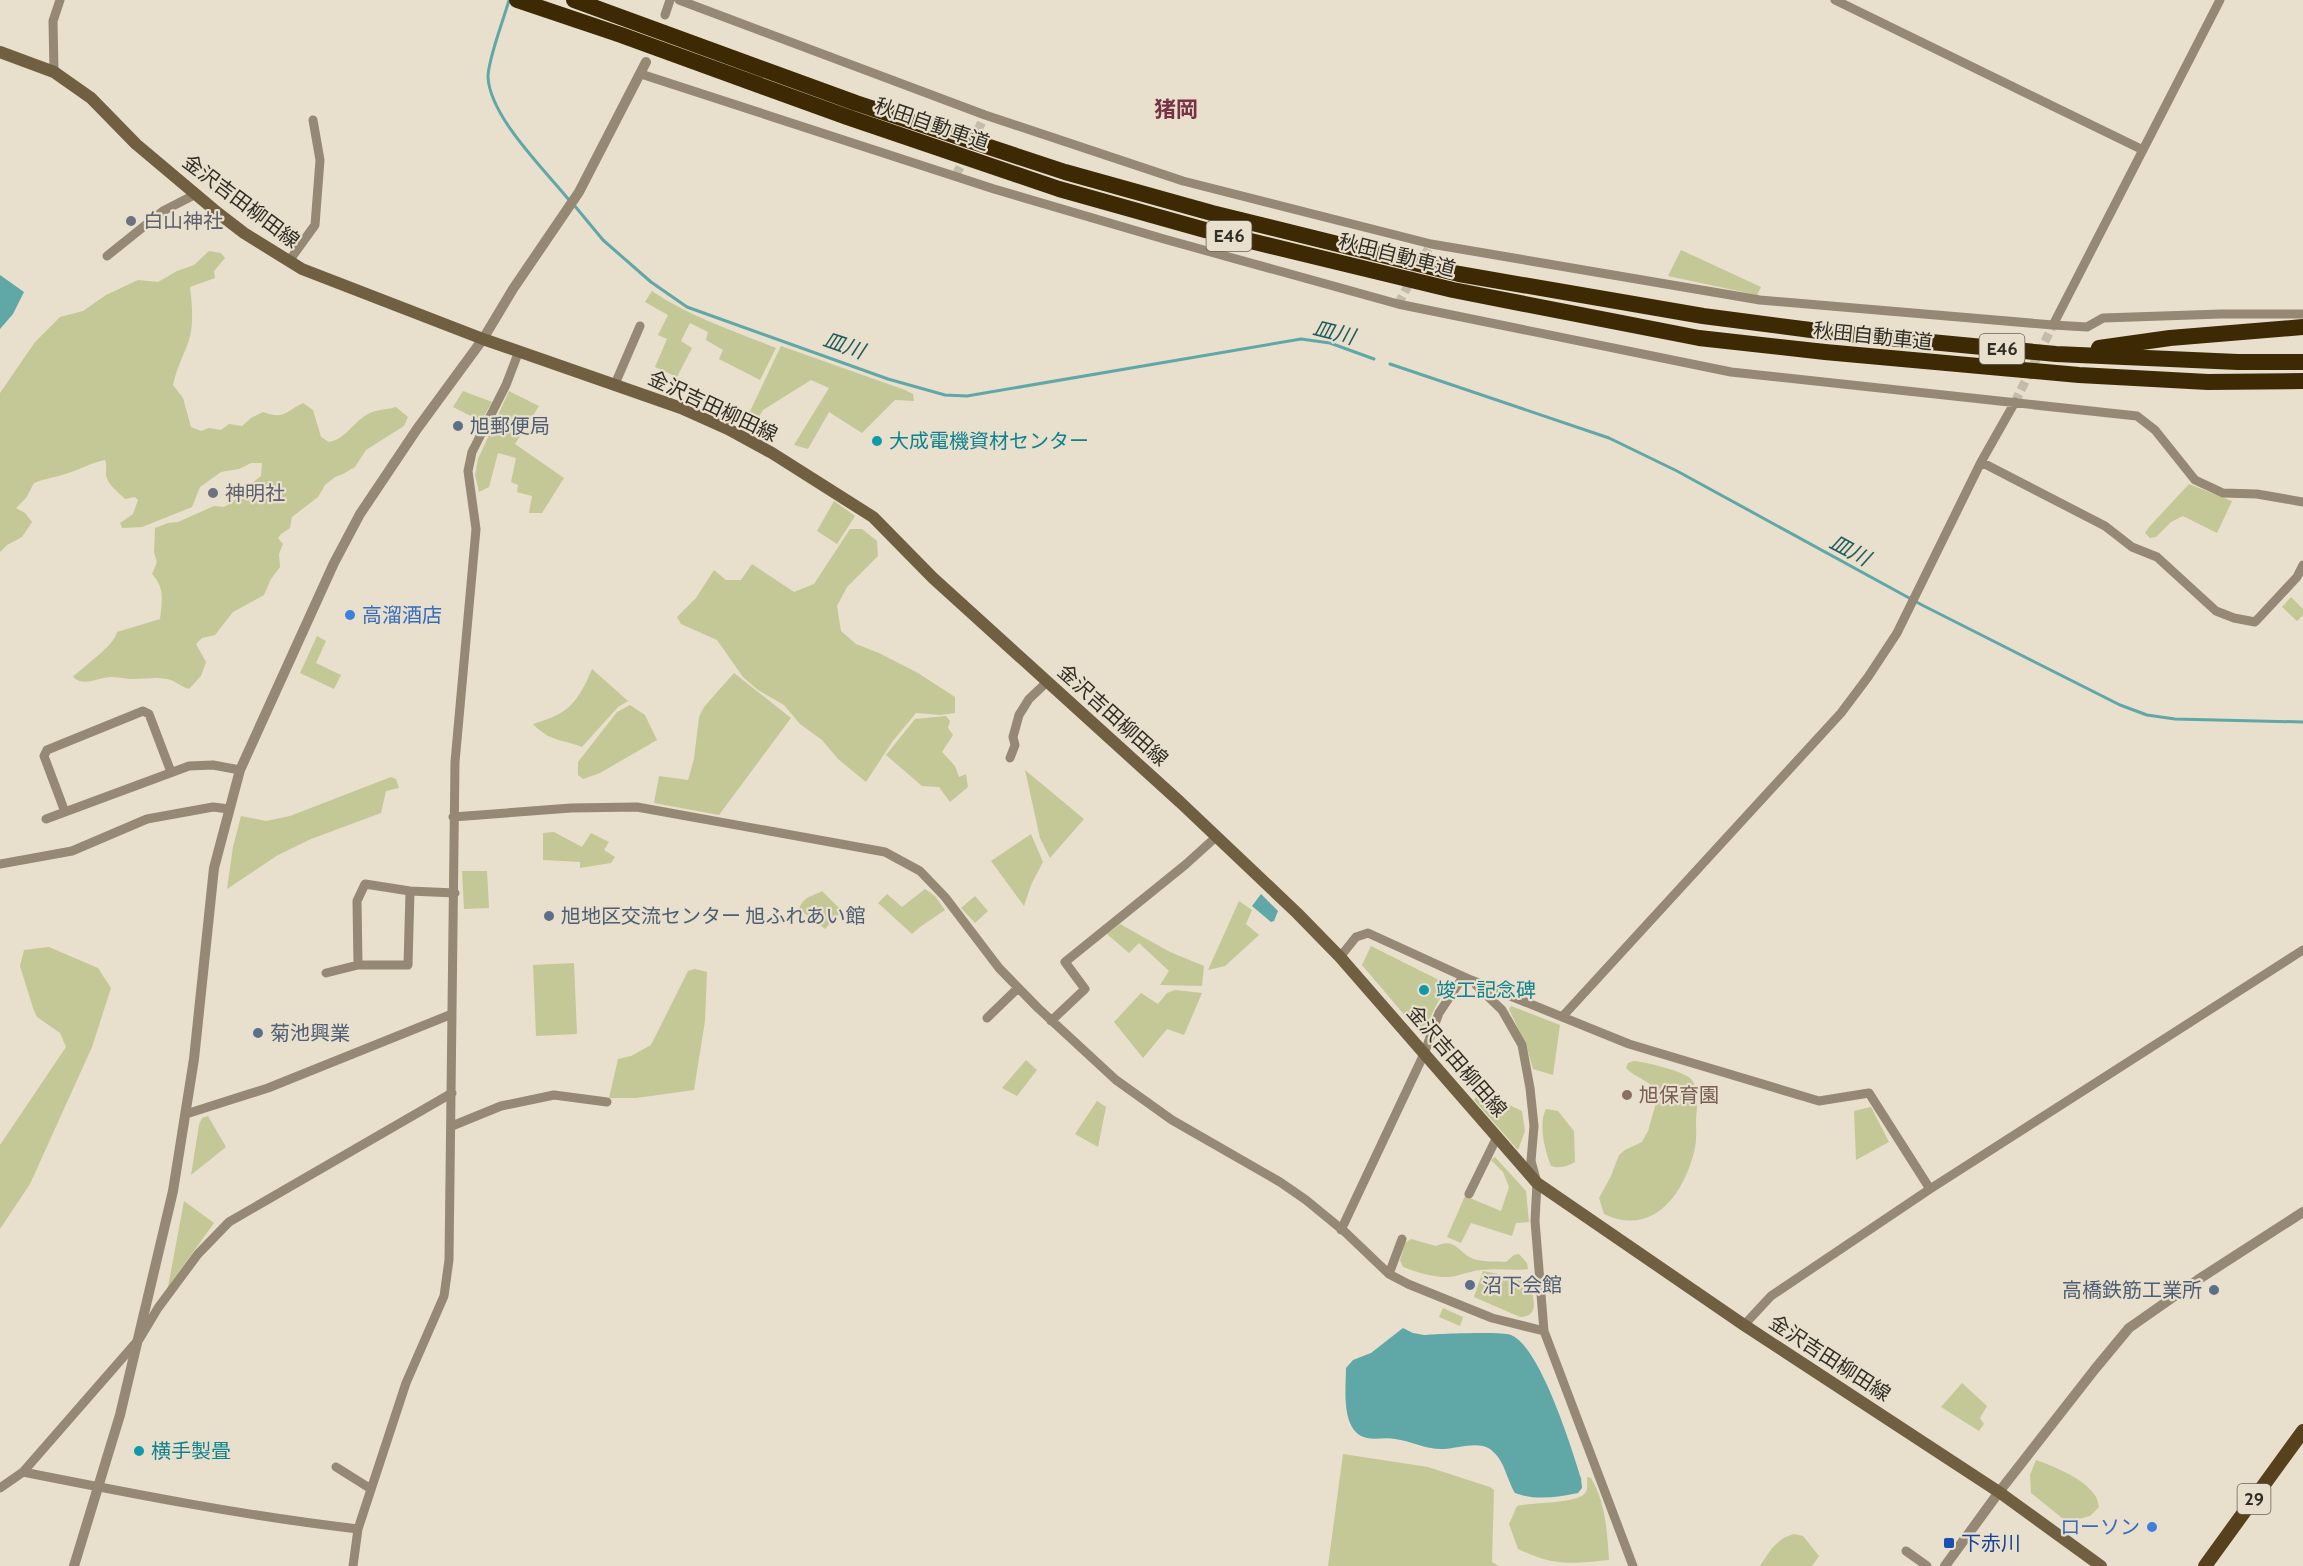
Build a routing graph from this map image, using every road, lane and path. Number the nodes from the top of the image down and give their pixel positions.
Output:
1 (60, 0) edge
2 (517, 0) edge
3 (574, 0) edge
4 (670, 0) edge
5 (679, 0) edge
6 (1835, 0) edge
7 (2220, 0) edge
8 (665, 15) dead end
9 (0, 52) edge
10 (646, 62) dead end
11 (54, 72) junction
12 (641, 74) junction
13 (313, 120) dead end
14 (2143, 150) junction
15 (196, 194) junction
16 (107, 256) dead end
17 (289, 261) junction
18 (2303, 314) edge
19 (2053, 325) junction
20 (640, 326) dead end
21 (2303, 327) edge
22 (483, 339) junction
23 (519, 351) junction
24 (2056, 354) junction
25 (2303, 362) edge
26 (2303, 381) edge
27 (2208, 382) junction
28 (615, 384) junction
29 (2303, 391) edge
30 (2015, 402) junction
31 (1981, 462) junction
32 (2303, 502) edge
33 (2303, 565) edge
34 (1047, 682) junction
35 (1010, 758) dead end
36 (240, 770) junction
37 (171, 772) junction
38 (228, 809) junction
39 (65, 812) junction
40 (453, 817) junction
41 (46, 819) dead end
42 (1216, 837) junction
43 (0, 864) edge
44 (410, 891) junction
45 (455, 893) junction
46 (2303, 950) edge
47 (1340, 957) junction
48 (358, 964) junction
49 (326, 974) dead end
50 (1467, 978) junction
51 (1018, 988) junction
52 (452, 1014) junction
53 (1562, 1017) junction
54 (987, 1018) dead end
55 (1051, 1021) junction
56 (1424, 1054) junction
57 (452, 1093) junction
58 (607, 1102) dead end
59 (186, 1114) junction
60 (452, 1126) junction
61 (1497, 1137) junction
62 (1537, 1183) junction
63 (1930, 1189) junction
64 (1469, 1194) dead end
65 (2303, 1212) edge
66 (1341, 1230) junction
67 (1402, 1239) dead end
68 (1389, 1274) junction
69 (1744, 1325) junction
70 (1544, 1331) junction
71 (140, 1338) junction
72 (2303, 1431) edge
73 (336, 1467) dead end
74 (23, 1472) junction
75 (99, 1487) junction
76 (0, 1488) edge
77 (371, 1489) junction
78 (1999, 1492) junction
79 (358, 1529) junction
80 (1906, 1551) dead end
81 (74, 1566) edge
82 (353, 1566) edge
83 (1633, 1566) edge
84 (1927, 1566) edge
85 (1945, 1566) edge
86 (2101, 1566) edge
87 (2205, 1566) edge

1 - 11 street
2 - 27 highway, 秋田自動車道 / E46
3 - 24 highway, 秋田自動車道 / E46
4 - 8 street
5 - 19 street
6 - 14 street
7 - 14 street
9 - 11 main road, 金沢吉田柳田線
10 - 12 street
11 - 15 main road, 金沢吉田柳田線
12 - 22 street
12 - 30 street
13 - 17 street
14 - 19 street
15 - 16 street
15 - 17 main road, 金沢吉田柳田線
17 - 22 main road, 金沢吉田柳田線
18 - 19 street
20 - 28 street
21 - 24 highway
22 - 23 main road, 金沢吉田柳田線
22 - 36 street
23 - 28 main road, 金沢吉田柳田線
23 - 40 street
24 - 25 highway, 秋田自動車道 / E46
26 - 27 highway, 秋田自動車道 / E46
27 - 29 highway
28 - 34 main road, 金沢吉田柳田線
30 - 31 street
30 - 32 street
31 - 33 street
31 - 53 street
34 - 35 street
34 - 42 main road, 金沢吉田柳田線
36 - 37 street
36 - 38 street
37 - 39 street
37 - 39 street
38 - 43 street
38 - 59 street
39 - 41 street
40 - 45 street
40 - 51 street
42 - 47 main road, 金沢吉田柳田線
42 - 55 street
44 - 45 street
44 - 48 street
44 - 48 street
45 - 52 street
46 - 63 street
47 - 50 street
47 - 56 main road, 金沢吉田柳田線
48 - 49 street
50 - 53 street
50 - 56 street
50 - 62 street
51 - 54 street
51 - 55 street
52 - 57 street
52 - 59 street
53 - 63 street
55 - 66 street
56 - 61 main road, 金沢吉田柳田線
56 - 66 street
57 - 60 street
57 - 71 street
58 - 60 street
59 - 71 street
60 - 77 street
61 - 62 main road, 金沢吉田柳田線
61 - 64 street
62 - 69 main road, 金沢吉田柳田線
62 - 70 street
63 - 69 street
65 - 78 street
66 - 68 street
67 - 68 street
68 - 70 street
69 - 78 main road, 金沢吉田柳田線
70 - 83 street
71 - 74 street
71 - 75 street
72 - 87 main road, 29
73 - 77 street
74 - 75 street
74 - 76 street
75 - 79 street
75 - 81 street
77 - 79 street
78 - 85 street
78 - 86 main road, 金沢吉田柳田線
79 - 82 street
80 - 84 street

